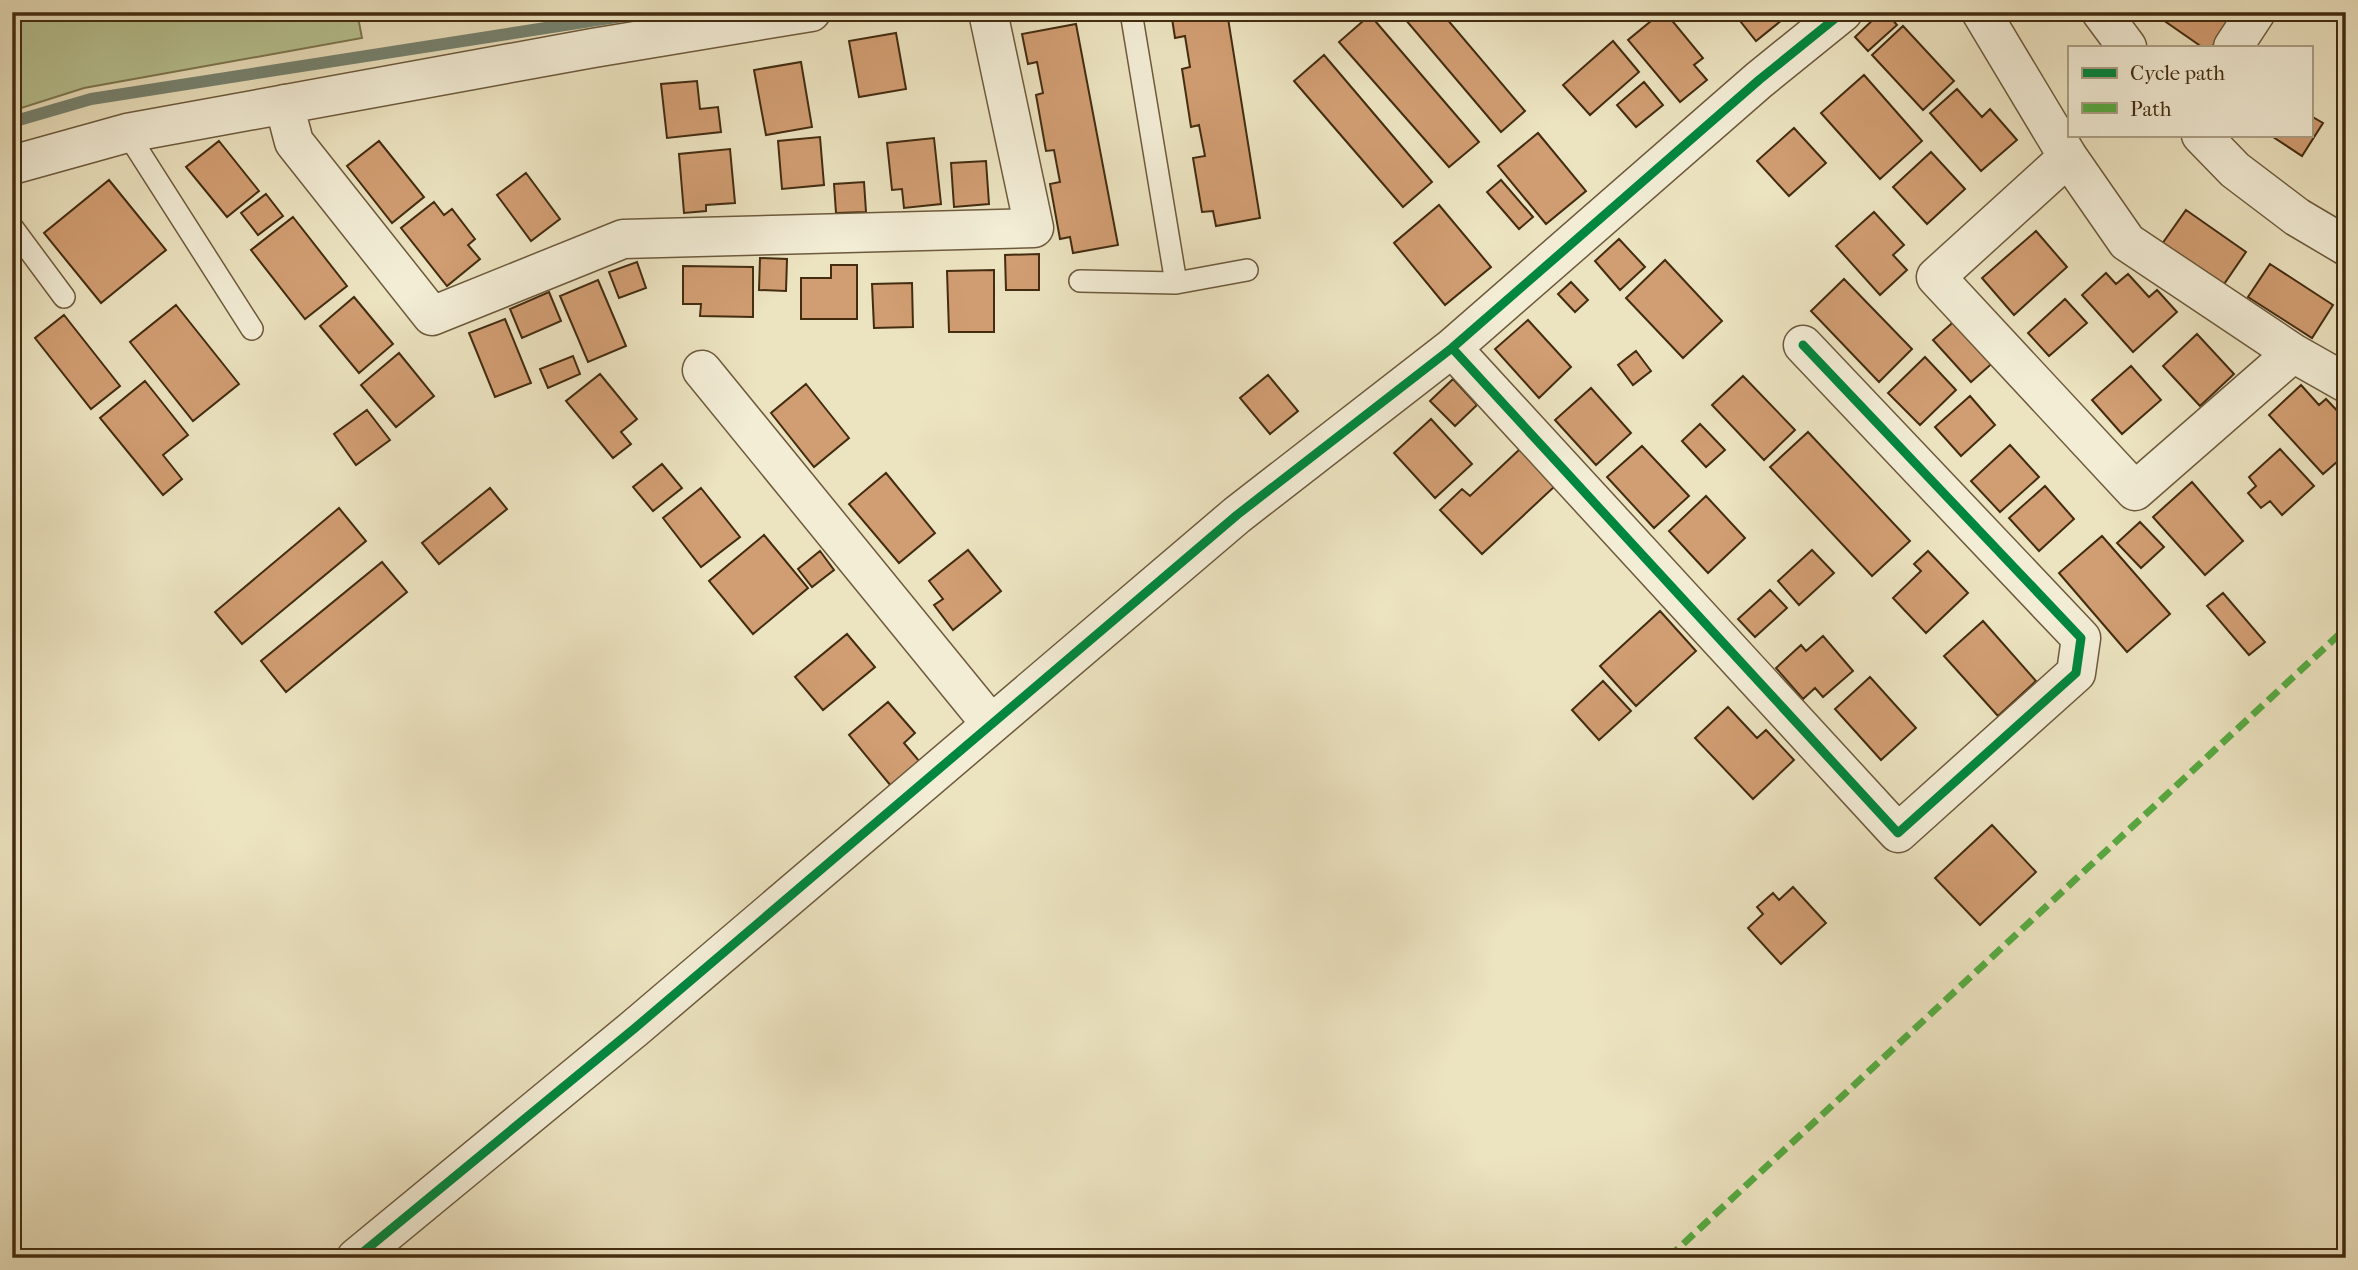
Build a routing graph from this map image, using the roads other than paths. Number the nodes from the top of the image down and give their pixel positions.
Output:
1 (811, 12) edge
2 (988, 12) edge
3 (1131, 12) edge
4 (1843, 12) edge
5 (1981, 12) edge
6 (2101, 12) edge
7 (2256, 12) edge
8 (2126, 46) edge
9 (2234, 46) edge
10 (284, 104) junction
11 (127, 133) junction
12 (2202, 136) edge
13 (2068, 157) junction
14 (12, 165) edge
15 (12, 226) edge
16 (2346, 246) edge
17 (1247, 270) dead end
18 (1080, 281) dead end
19 (1176, 283) junction
20 (65, 297) dead end
21 (252, 329) dead end
22 (1803, 345) dead end
23 (1452, 348) junction
24 (2293, 353) junction
25 (702, 370) dead end
26 (2346, 383) edge
27 (991, 724) junction
28 (356, 1258) edge

1 - 10 street
2 - 10 street
3 - 19 lane
4 - 23 street
5 - 13 street
6 - 8 street
7 - 9 street
10 - 11 street
11 - 14 street
11 - 21 lane
12 - 16 street
13 - 24 street
13 - 24 street
15 - 20 lane
17 - 19 lane
18 - 19 lane
22 - 23 street
23 - 27 street
24 - 26 street
25 - 27 street
27 - 28 street

